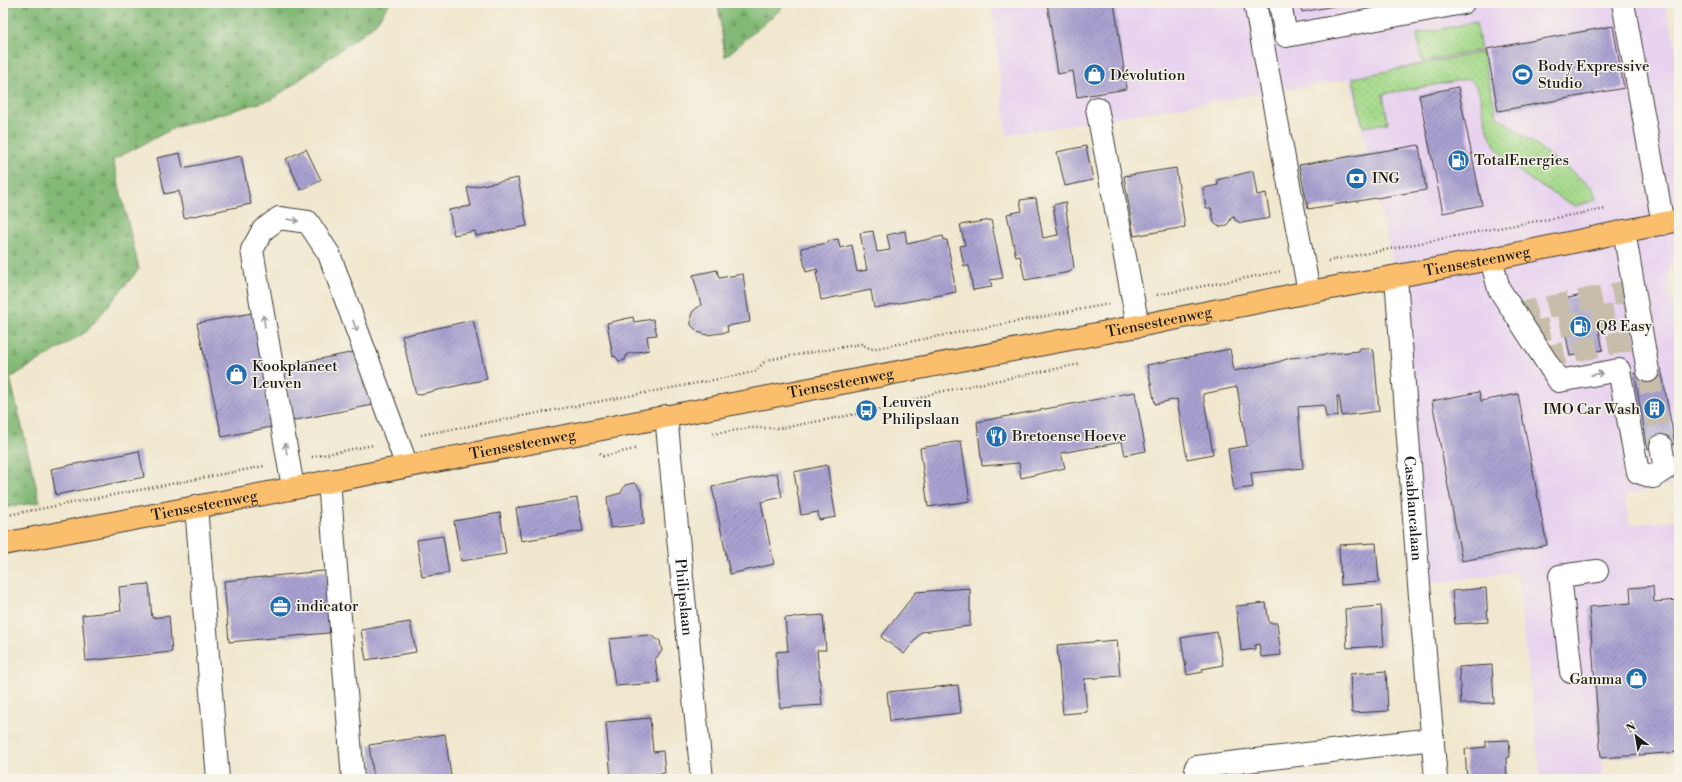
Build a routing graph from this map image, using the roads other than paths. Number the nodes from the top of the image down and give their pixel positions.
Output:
1 (1254, 3) edge
2 (1280, 3) edge
3 (1463, 3) edge
4 (1623, 3) edge
5 (1097, 108) dead end
6 (1671, 222) edge
7 (1624, 231) junction
8 (1491, 259) junction
9 (1396, 277) junction
10 (1309, 292) junction
11 (1138, 326) junction
12 (1648, 371) tunnel mouth
13 (666, 416) junction
14 (1661, 446) tunnel mouth
15 (407, 466) junction
16 (329, 481) junction
17 (293, 488) junction
18 (196, 506) junction
19 (3, 544) edge
20 (1597, 570) dead end
21 (1572, 672) dead end
22 (1432, 739) junction
23 (1196, 767) dead end
24 (218, 779) edge
25 (353, 779) edge
26 (702, 779) edge
27 (1436, 779) edge

1 - 10 street
2 - 3 street
4 - 6 street
5 - 11 street
6 - 7 main road, Tiensesteenweg
7 - 8 main road, Tiensesteenweg
7 - 12 street
8 - 9 main road, Tiensesteenweg
8 -> 14 street
9 - 10 main road, Tiensesteenweg
9 - 22 street, Casablancalaan
10 - 11 main road, Tiensesteenweg
11 - 13 main road, Tiensesteenweg
13 - 15 main road, Tiensesteenweg
13 - 26 street, Philipslaan
15 - 16 main road, Tiensesteenweg
17 -> 15 street
16 - 17 main road, Tiensesteenweg
16 - 25 street
17 - 18 main road, Tiensesteenweg
18 - 19 main road, Tiensesteenweg
18 - 24 street
20 - 21 street
22 - 23 street
22 - 27 street, Casablancalaan

